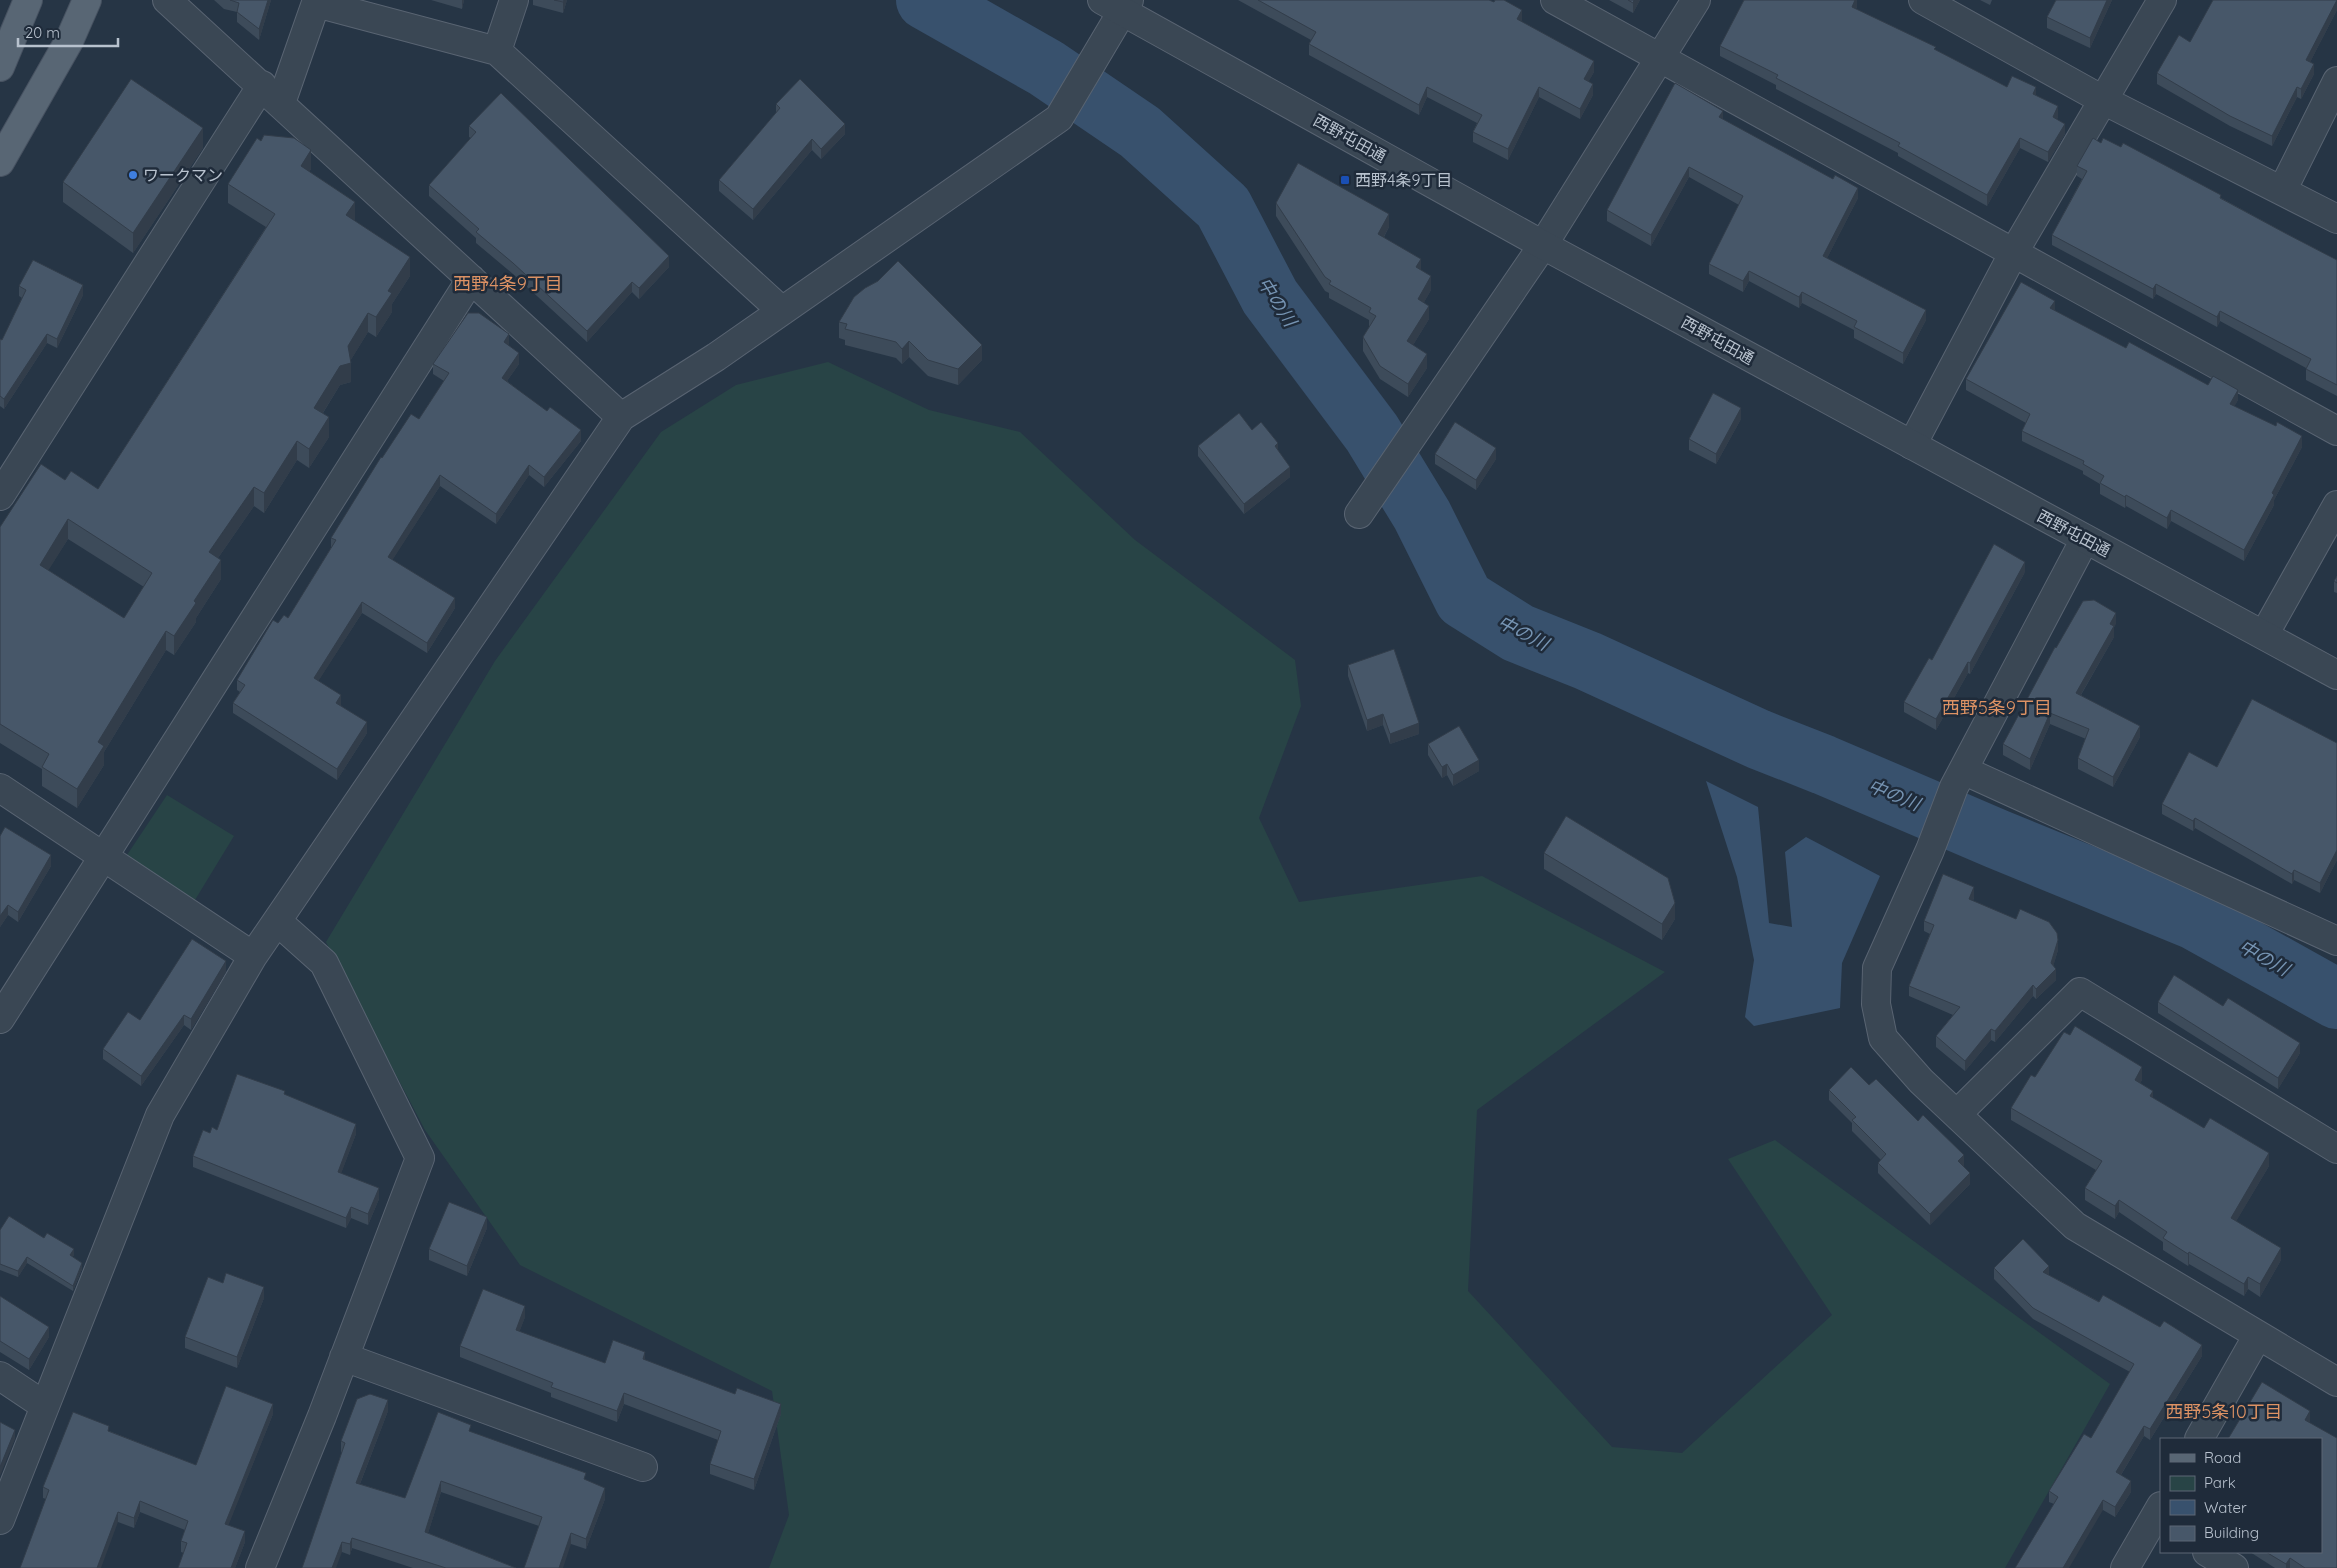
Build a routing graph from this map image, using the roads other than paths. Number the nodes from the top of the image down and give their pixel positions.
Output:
1 (28, 0) edge
2 (87, 0) edge
3 (168, 0) edge
4 (514, 0) edge
5 (1555, 0) edge
6 (1696, 0) edge
7 (1922, 0) edge
8 (2162, 0) edge
9 (316, 2) edge
10 (1117, 4) edge
11 (7, 36) edge
12 (497, 51) junction
13 (1659, 59) junction
14 (0, 67) edge
15 (2337, 81) edge
16 (271, 94) junction
17 (2103, 100) junction
18 (0, 162) edge
19 (2282, 191) junction
20 (2337, 219) edge
21 (1543, 245) junction
22 (2014, 252) junction
23 (471, 279) junction
24 (782, 311) junction
25 (621, 417) junction
26 (2337, 431) edge
27 (1912, 445) junction
28 (0, 496) edge
29 (2337, 505) edge
30 (1359, 514) dead end
31 (2085, 538) junction
32 (2264, 636) junction
33 (2337, 675) edge
34 (1959, 779) junction
35 (0, 788) edge
36 (102, 858) junction
37 (277, 921) junction
38 (2336, 938) edge
39 (253, 956) junction
40 (0, 1019) edge
41 (1957, 1114) junction
42 (2337, 1149) edge
43 (2258, 1335) junction
44 (344, 1357) junction
45 (0, 1376) edge
46 (2337, 1382) edge
47 (45, 1406) junction
48 (2200, 1438) edge
49 (643, 1467) dead end
50 (2158, 1516) edge
51 (0, 1520) edge
52 (2209, 1553) edge
53 (260, 1568) edge
54 (2125, 1568) edge
55 (2234, 1568) edge

1 - 11 main road
2 - 18 main road
3 - 16 street
4 - 12 street
5 - 13 street
6 - 13 street
7 - 17 street
8 - 17 street
9 - 12 street
9 - 16 street
10 - 21 street, 西野屯田通
10 - 24 street
11 - 14 main road
12 - 24 street
13 - 21 street
13 - 22 street
15 - 19 street
16 - 23 street
16 - 28 street
17 - 19 street
17 - 22 street
19 - 20 street
21 - 27 street, 西野屯田通
21 - 30 street
22 - 26 street
22 - 27 street
23 - 25 street
23 - 36 street
24 - 25 street
25 - 37 street
27 - 31 street, 西野屯田通
29 - 32 street
31 - 32 street, 西野屯田通
31 - 34 street
32 - 33 street, 西野屯田通
34 - 38 street
34 - 41 street
35 - 36 street
36 - 39 street
36 - 40 street
37 - 39 street
37 - 44 street
39 - 47 street
41 - 42 street
41 - 43 street
43 - 46 street
43 - 48 street
44 - 49 street
44 - 53 street
45 - 47 street
47 - 51 street
50 - 54 street
52 - 55 street

